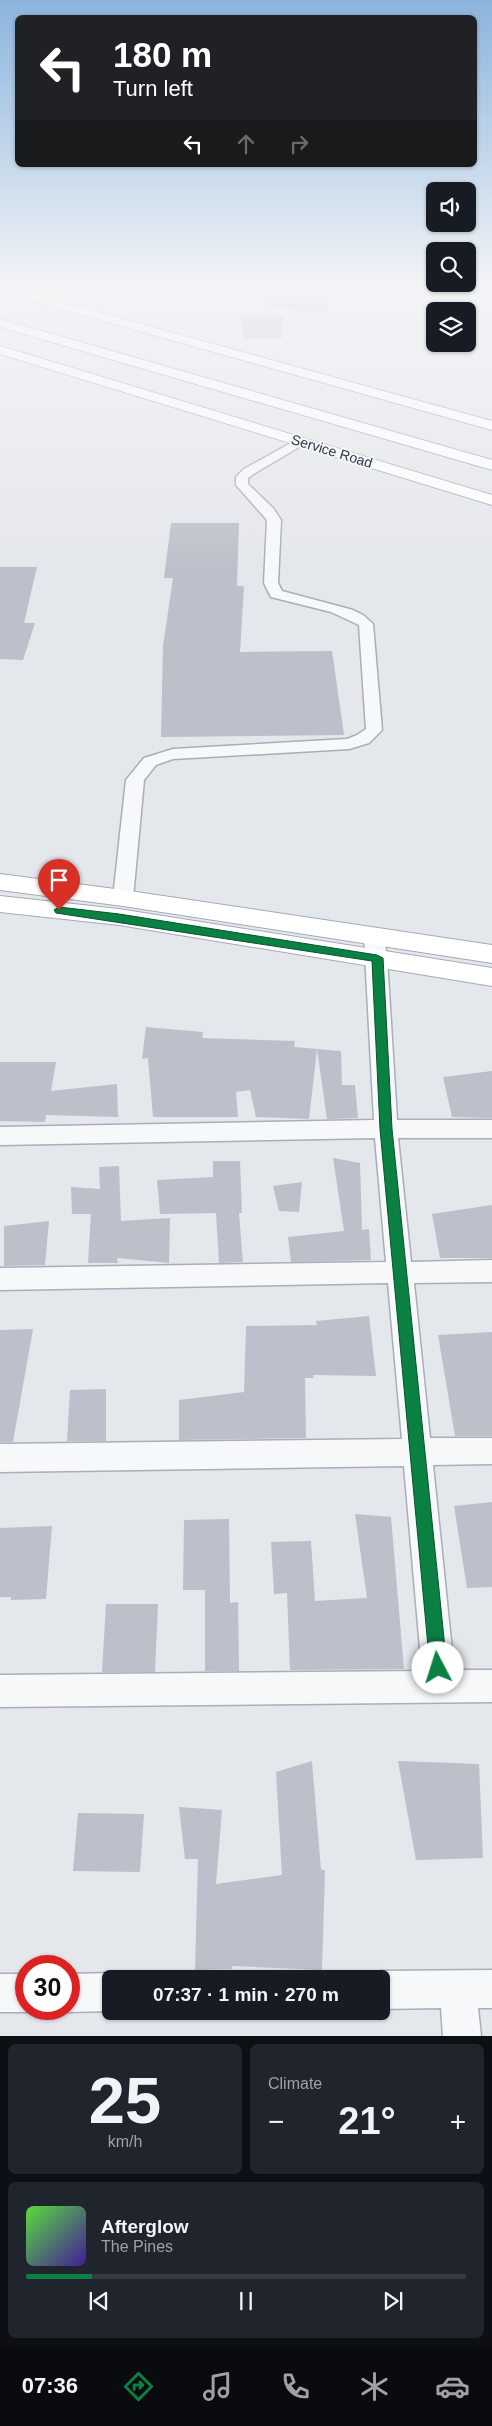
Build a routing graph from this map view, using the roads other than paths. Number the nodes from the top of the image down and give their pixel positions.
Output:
1 (98, 380) edge
2 (200, 380) edge
3 (241, 380) edge
4 (328, 380) edge
5 (492, 426) edge
6 (300, 442) junction
7 (492, 451) edge
8 (492, 465) edge
9 (492, 500) edge
10 (0, 882) edge
11 (123, 898) junction
12 (0, 904) edge
13 (376, 947) junction
14 (492, 954) edge
15 (492, 977) edge
16 (386, 1129) junction
17 (492, 1129) edge
18 (0, 1136) edge
19 (400, 1271) junction
20 (492, 1271) edge
21 (0, 1279) edge
22 (419, 1450) junction
23 (492, 1450) edge
24 (0, 1458) edge
25 (492, 1686) edge
26 (440, 1687) junction
27 (0, 1691) edge
28 (475, 1989) edge
29 (390, 1990) edge
30 (80, 1992) edge
31 (102, 1992) edge
32 (0, 1993) edge
33 (15, 1993) edge
34 (462, 2036) edge

1 - 6 main road, Service Road
2 - 8 main road
3 - 7 main road
4 - 5 main road
6 - 9 main road, Service Road
6 - 11 street
10 - 11 main road
11 - 13 main road
12 - 13 main road
13 - 14 main road
13 - 15 main road
13 - 16 street
16 - 17 street
16 - 18 street
16 - 19 street
19 - 20 street
19 - 21 street
19 - 22 street
22 - 23 street
22 - 24 street
22 - 26 street
25 - 26 street
26 - 27 street
28 - 29 street
28 - 34 street
30 - 31 street
32 - 33 street

